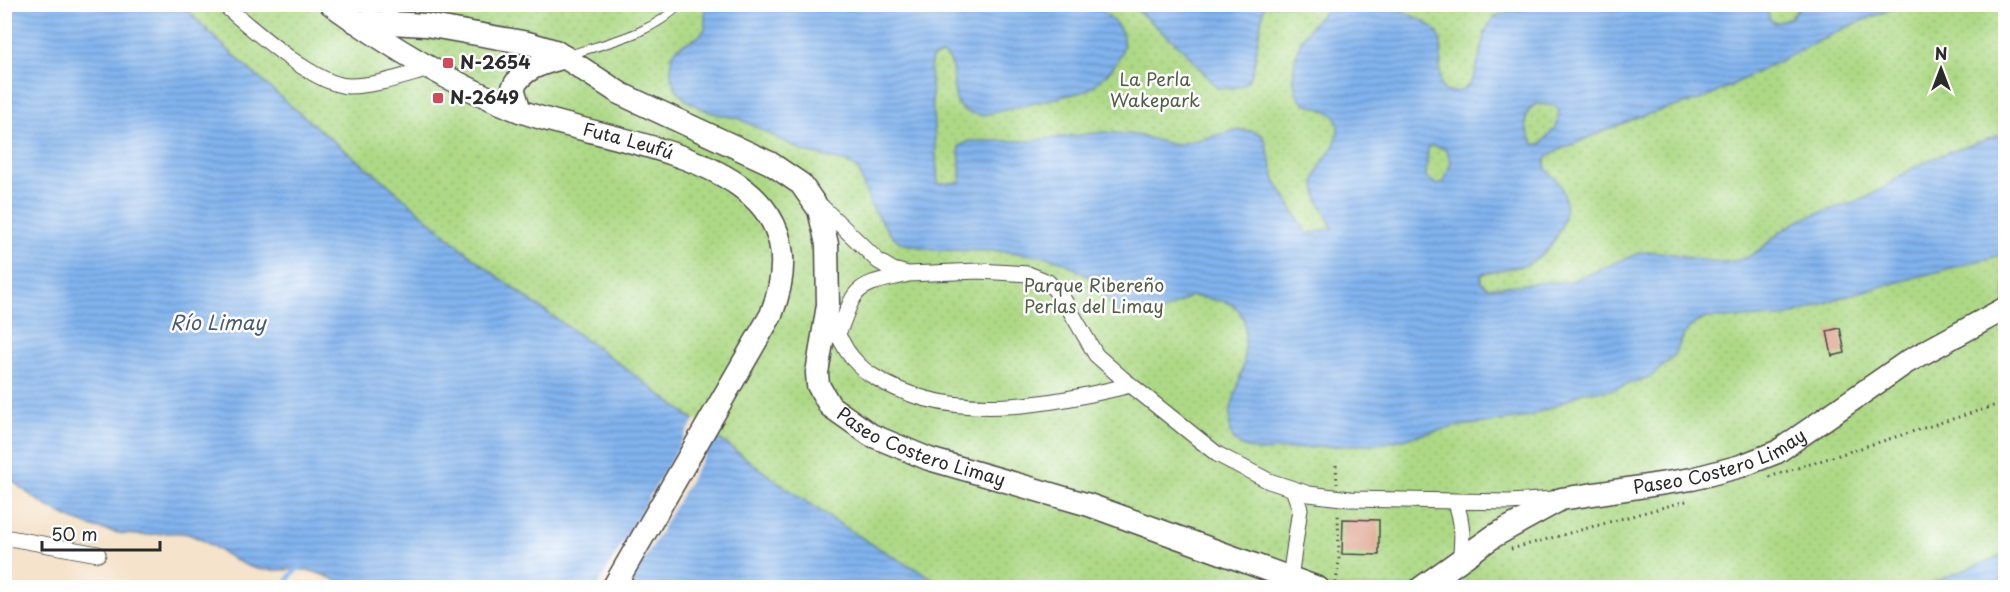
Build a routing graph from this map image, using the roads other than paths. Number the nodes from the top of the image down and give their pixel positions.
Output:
1 (223, 4) edge
2 (331, 4) edge
3 (680, 4) edge
4 (354, 21) junction
5 (565, 57) junction
6 (430, 69) junction
7 (520, 111) junction
8 (812, 196) junction
9 (908, 274) junction
10 (2006, 308) edge
11 (831, 333) junction
12 (1131, 385) junction
13 (1293, 489) junction
14 (1561, 499) junction
15 (1455, 501) junction
16 (4, 537) edge
17 (98, 554) dead end
18 (1460, 560) junction
19 (1290, 578) junction
20 (613, 588) edge
21 (1318, 588) edge
22 (1421, 588) edge

1 - 6 street
2 - 4 street, Futa Leufú
3 - 5 lane
4 - 5 street, Paseo Costero Limay
4 - 6 street, Futa Leufú
5 - 7 street
5 - 8 street, Paseo Costero Limay
6 - 7 street, Futa Leufú
7 - 20 street, Futa Leufú
8 - 9 street
8 - 11 street, Paseo Costero Limay
9 - 11 street
9 - 12 street
10 - 14 street, Paseo Costero Limay
11 - 12 street
11 - 19 street, Paseo Costero Limay
12 - 13 street
13 - 15 street
13 - 19 street
14 - 15 street
14 - 18 street, Paseo Costero Limay
15 - 18 street
16 - 17 street
18 - 22 street, Paseo Costero Limay
19 - 21 street, Paseo Costero Limay

